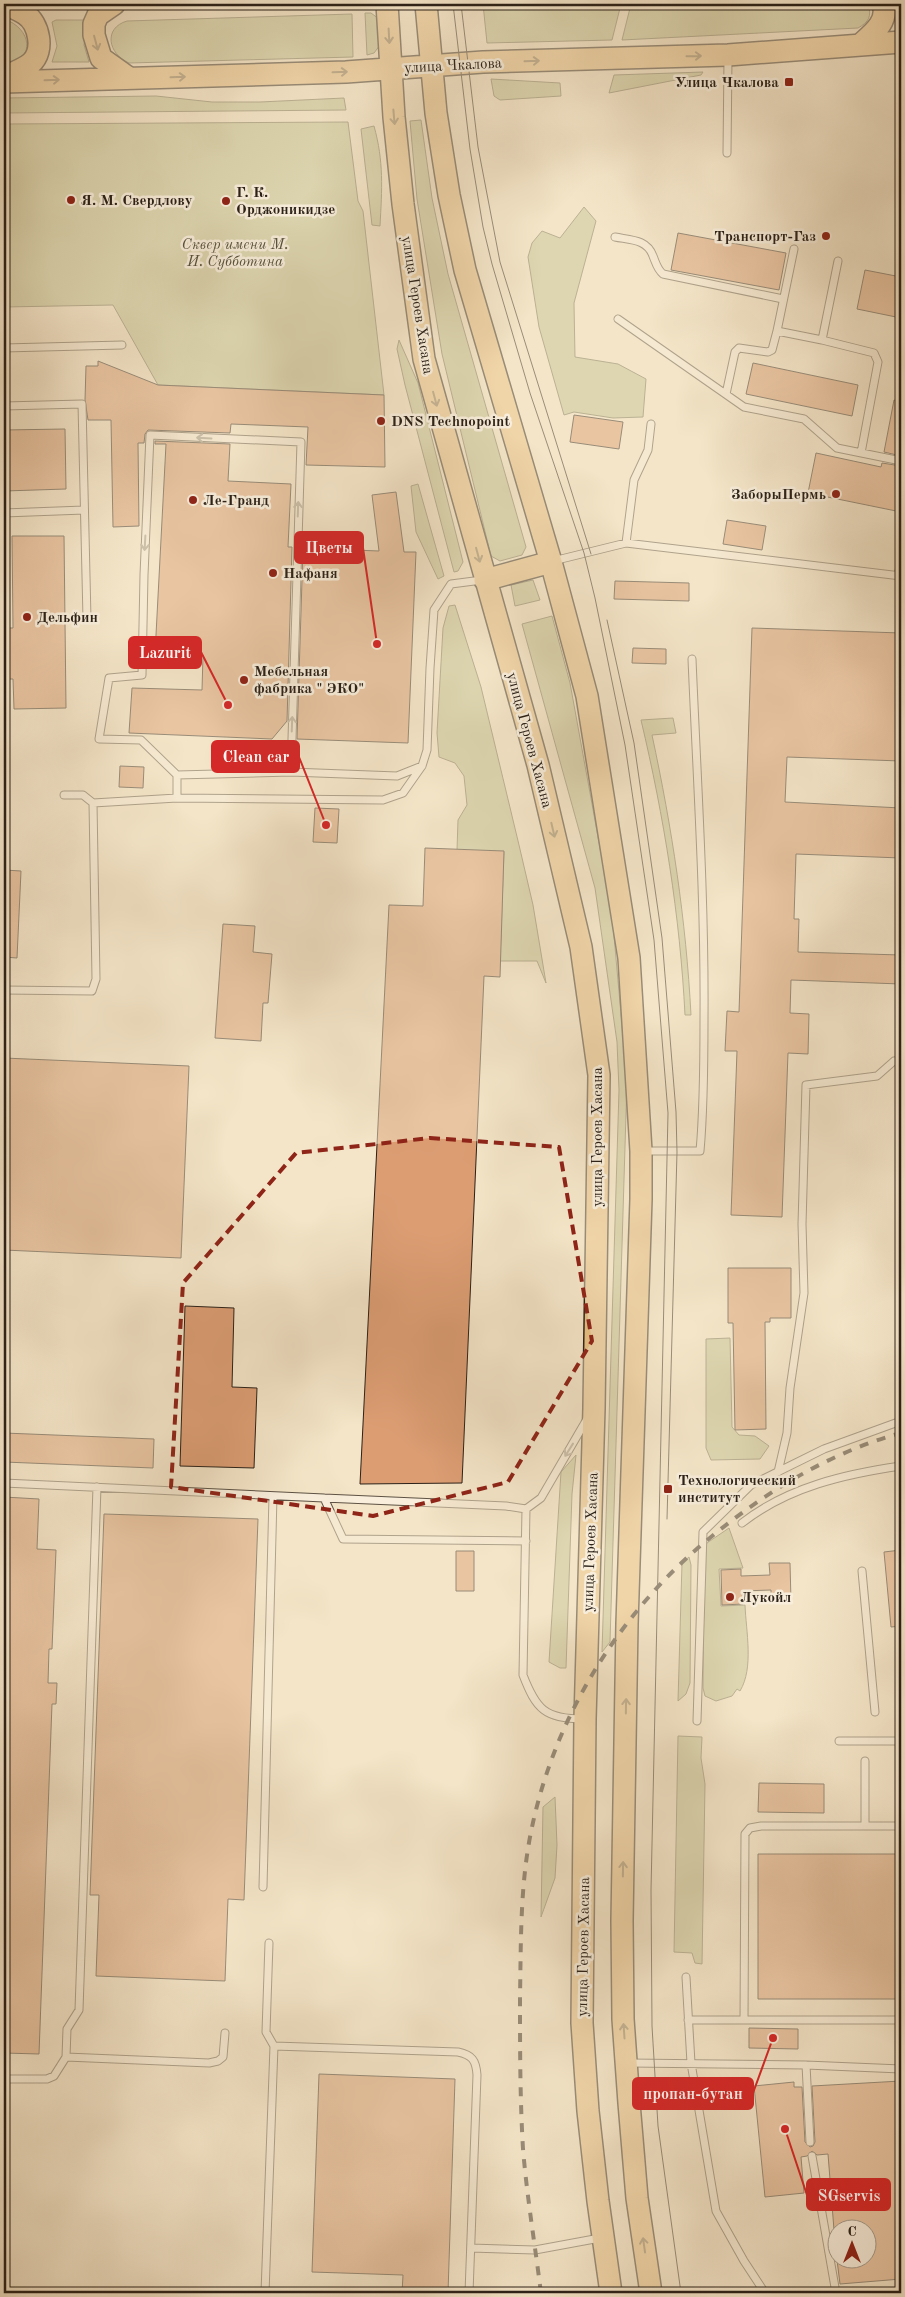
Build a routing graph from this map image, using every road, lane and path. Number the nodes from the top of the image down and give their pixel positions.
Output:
1 (4, 4) edge
2 (114, 4) edge
3 (387, 4) edge
4 (426, 4) edge
5 (883, 4) edge
6 (901, 42) edge
7 (860, 45) junction
8 (728, 55) junction
9 (431, 66) junction
10 (391, 69) junction
11 (4, 78) edge
12 (129, 78) junction
13 (4, 82) edge
14 (727, 153) dead end
15 (615, 237) dead end
16 (794, 249) dead end
17 (838, 261) dead end
18 (783, 299) junction
19 (618, 319) dead end
20 (777, 331) junction
21 (822, 340) junction
22 (122, 345) dead end
23 (4, 348) edge
24 (726, 394) junction
25 (4, 406) edge
26 (651, 424) dead end
27 (861, 453) junction
28 (901, 461) edge
29 (84, 510) junction
30 (4, 513) edge
31 (626, 543) junction
32 (551, 562) junction
33 (901, 562) edge
34 (900, 576) edge
35 (485, 580) junction
36 (87, 619) dead end
37 (692, 659) dead end
38 (422, 766) junction
39 (291, 772) junction
40 (177, 775) junction
41 (64, 795) dead end
42 (177, 798) junction
43 (94, 803) junction
44 (4, 990) edge
45 (901, 1060) edge
46 (641, 1150) junction
47 (594, 1408) junction
48 (901, 1421) edge
49 (901, 1466) edge
50 (778, 1472) junction
51 (4, 1483) edge
52 (97, 1487) junction
53 (273, 1496) junction
54 (324, 1498) junction
55 (526, 1509) junction
56 (742, 1523) dead end
57 (526, 1541) junction
58 (862, 1571) dead end
59 (875, 1712) dead end
60 (585, 1719) junction
61 (696, 1721) dead end
62 (839, 1741) dead end
63 (901, 1741) edge
64 (865, 1761) dead end
65 (865, 1826) junction
66 (901, 1826) edge
67 (263, 1887) dead end
68 (269, 1944) dead end
69 (686, 1977) dead end
70 (688, 2020) junction
71 (744, 2020) junction
72 (901, 2020) edge
73 (225, 2033) dead end
74 (274, 2046) junction
75 (66, 2058) junction
76 (626, 2062) junction
77 (691, 2063) junction
78 (806, 2065) junction
79 (901, 2069) edge
80 (4, 2079) edge
81 (810, 2142) dead end
82 (812, 2156) dead end
83 (603, 2237) junction
84 (471, 2248) junction
85 (265, 2293) edge
86 (469, 2293) edge
87 (611, 2293) edge
88 (651, 2293) edge
89 (765, 2293) edge
90 (836, 2293) edge

1 - 11 main road
2 -> 12 main road
3 -> 10 main road, улица Героев Хасана
4 - 9 main road
5 - 7 main road
6 - 7 main road, улица Чкалова
7 - 8 main road, улица Чкалова
9 -> 8 main road, улица Чкалова
8 - 14 lane
9 - 10 main road, улица Чкалова
9 - 32 main road
12 -> 10 main road, улица Чкалова
10 -> 35 main road, улица Героев Хасана
13 -> 12 main road, улица Чкалова
15 - 18 lane
16 - 18 lane
17 - 21 lane
18 - 20 lane
19 - 24 lane
20 - 21 lane
20 - 24 lane
21 - 27 lane
22 - 23 lane
24 - 27 lane
25 - 29 lane
26 - 31 lane
27 - 28 lane
29 - 30 lane
29 - 36 lane
31 - 32 lane
31 - 34 lane
32 - 35 main road
32 - 46 main road
33 - 34 lane
35 - 38 lane
35 -> 47 main road, улица Героев Хасана
37 - 46 lane
38 - 39 lane
38 - 42 lane
39 - 40 lane
39 -> 40 lane
40 - 42 lane
41 - 43 lane
42 - 43 lane
43 - 44 lane
45 - 50 lane
76 -> 46 main road
47 -> 55 lane
47 - 60 main road, улица Героев Хасана
48 - 50 lane
49 - 56 lane
50 - 61 lane
51 - 52 lane
52 - 53 lane
52 - 75 lane
53 - 54 lane
53 - 67 lane
54 - 55 lane
54 - 57 lane
55 - 57 lane
57 - 60 lane
58 - 59 lane
60 - 83 main road, улица Героев Хасана
62 - 63 lane
64 - 65 lane
65 - 66 lane
65 - 71 lane
68 - 74 lane
69 - 70 lane
70 - 71 lane
70 - 77 lane
71 - 72 lane
73 - 75 lane
74 - 84 lane
74 - 85 lane
75 - 80 lane
76 - 77 lane
88 -> 76 main road
77 - 78 lane
77 - 89 lane
78 - 79 lane
78 - 81 lane
82 - 90 lane
83 - 84 lane
83 - 87 main road, улица Героев Хасана
84 - 86 lane

